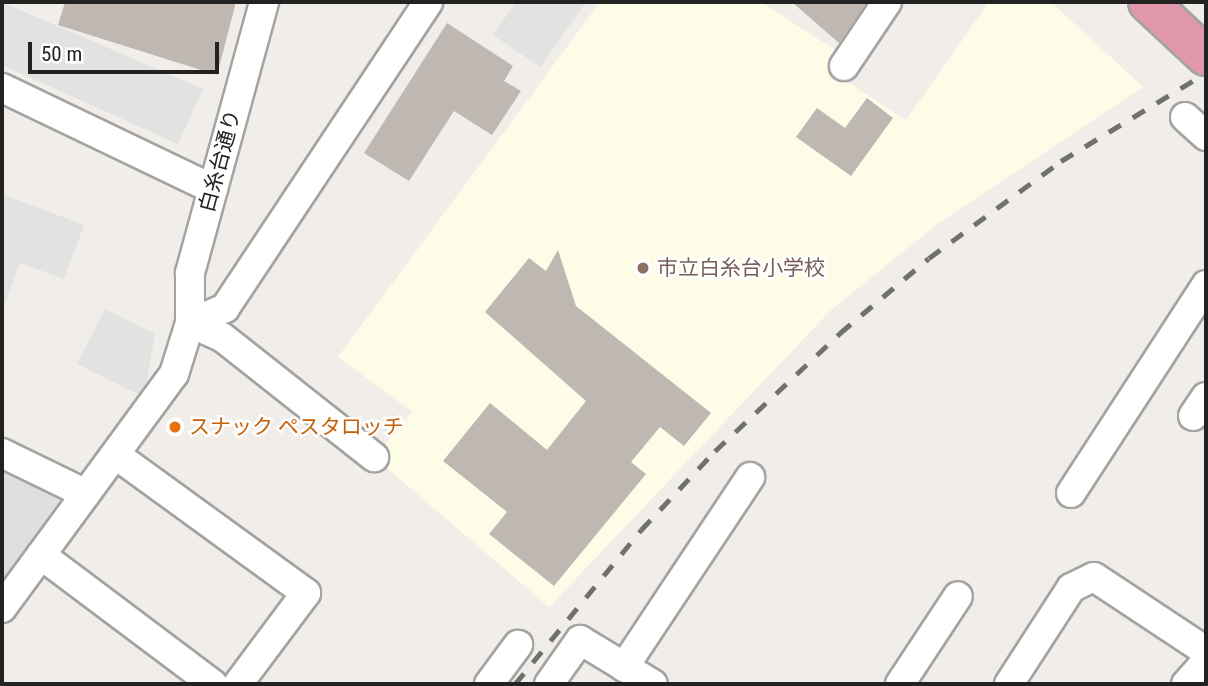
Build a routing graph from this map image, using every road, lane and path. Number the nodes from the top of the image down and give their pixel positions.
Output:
1 (264, 2) edge
2 (428, 2) edge
3 (887, 2) edge
4 (1148, 2) edge
5 (1177, 2) edge
6 (1206, 29) edge
7 (1206, 56) edge
8 (844, 66) dead end
9 (2, 88) edge
10 (1185, 117) dead end
11 (1206, 136) edge
12 (213, 189) junction
13 (1206, 285) edge
14 (190, 323) junction
15 (2, 453) edge
16 (116, 455) junction
17 (374, 457) dead end
18 (750, 477) dead end
19 (1071, 493) dead end
20 (86, 494) junction
21 (41, 555) junction
22 (958, 596) dead end
23 (2, 608) edge
24 (518, 645) dead end
25 (1206, 651) edge
26 (1206, 662) edge
27 (625, 667) junction
28 (213, 684) edge
29 (238, 684) edge
30 (489, 684) edge
31 (549, 684) edge
32 (653, 684) edge
33 (900, 684) edge
34 (1009, 684) edge
35 (1186, 684) edge

1 - 12 street, 白糸台通り
2 - 14 street
3 - 8 street
4 - 7 highway
5 - 6 highway
9 - 12 street
10 - 11 street
12 - 14 street, 白糸台通り
13 - 19 street
14 - 16 street, 白糸台通り
14 - 17 street
15 - 20 street
16 - 20 street, 白糸台通り
16 - 29 street
18 - 27 street
20 - 21 street, 白糸台通り
21 - 23 street, 白糸台通り
21 - 28 street
22 - 33 street
24 - 30 street
25 - 34 street
26 - 35 street
27 - 31 street
27 - 32 street

